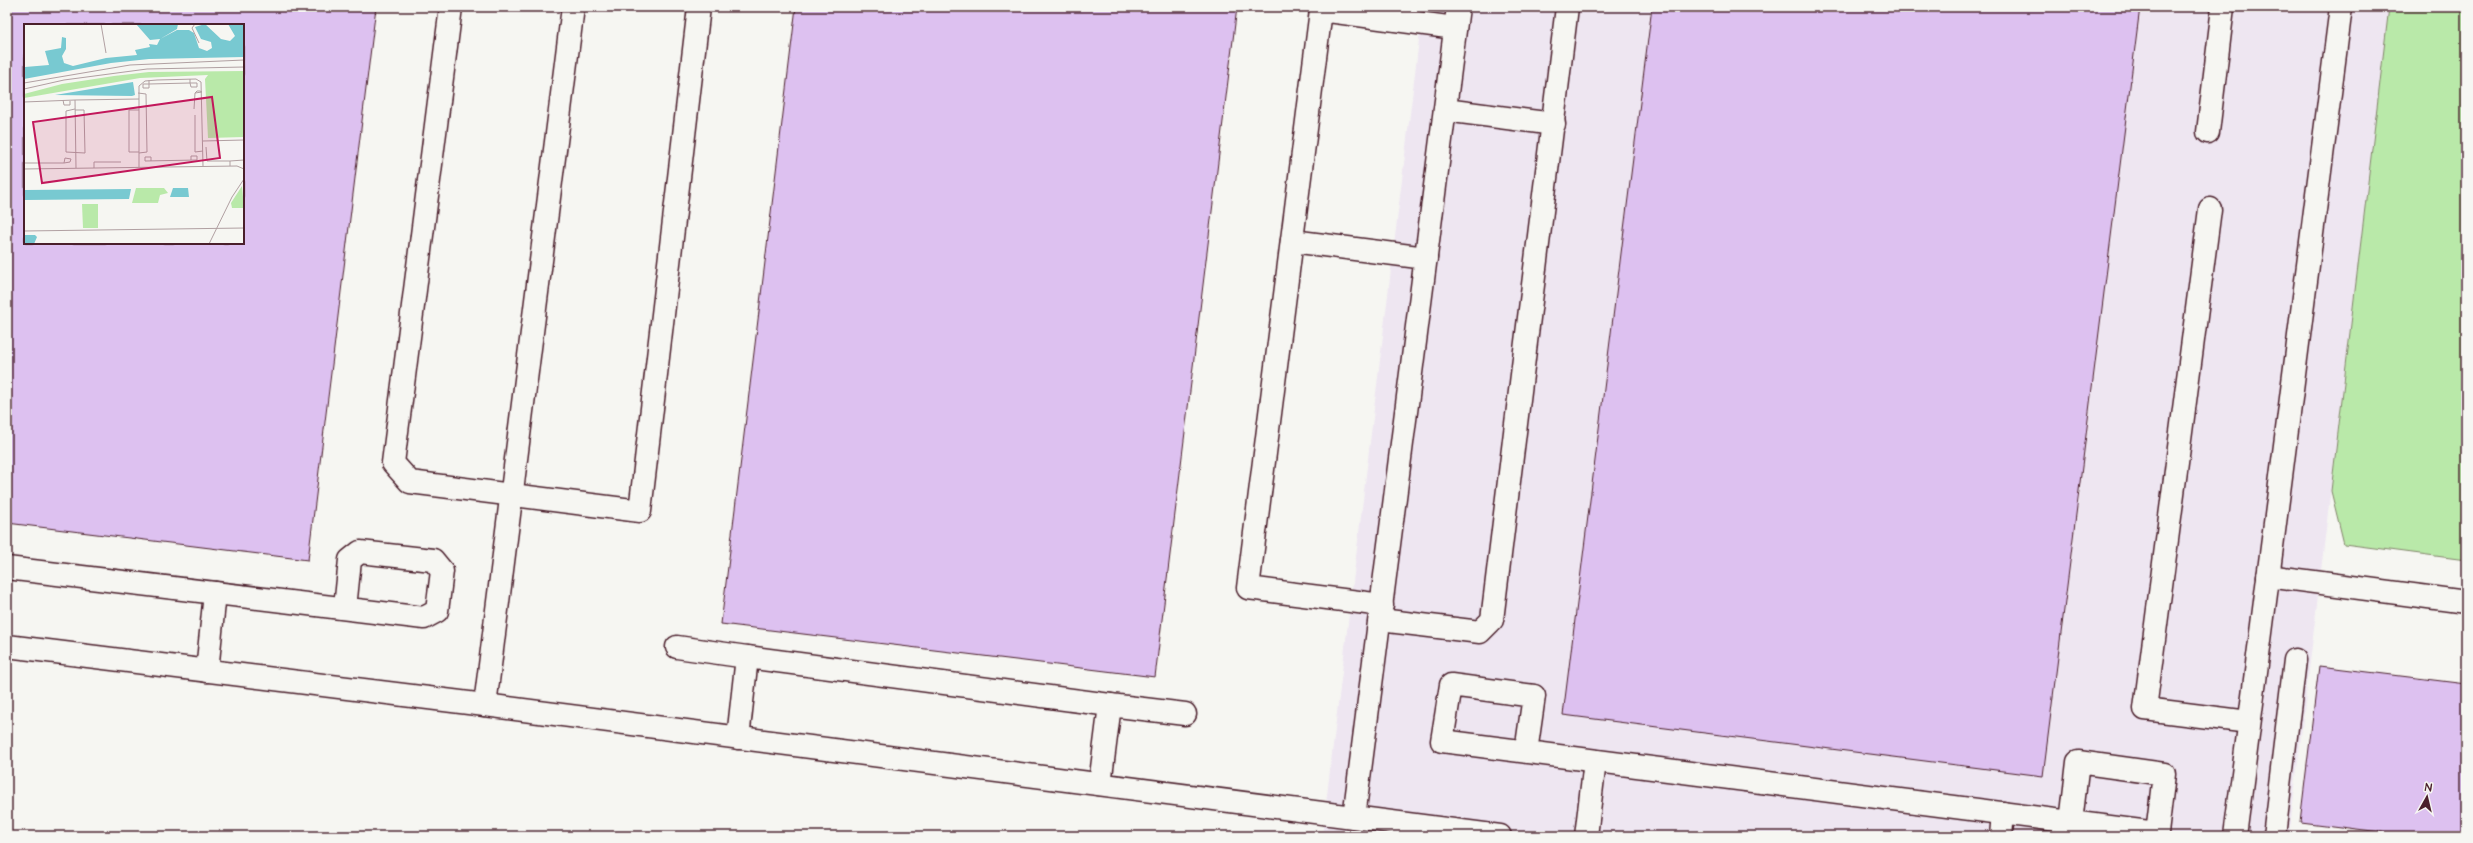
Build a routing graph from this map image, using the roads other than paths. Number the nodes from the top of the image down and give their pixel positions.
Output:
1 (451, 7) edge
2 (573, 7) edge
3 (699, 7) edge
4 (1567, 7) edge
5 (2223, 7) edge
6 (2341, 7) edge
7 (1457, 17) edge
8 (1445, 110) junction
9 (1554, 124) junction
10 (2208, 132) dead end
11 (2210, 209) dead end
12 (1292, 241) junction
13 (1426, 258) junction
14 (511, 496) junction
15 (7, 568) edge
16 (2268, 576) junction
17 (215, 593) junction
18 (2466, 602) edge
19 (345, 608) junction
20 (1381, 612) junction
21 (7, 646) edge
22 (677, 647) dead end
23 (747, 657) junction
24 (2295, 660) dead end
25 (207, 671) junction
26 (485, 705) junction
27 (1110, 705) junction
28 (1185, 714) dead end
29 (2249, 722) junction
30 (738, 738) junction
31 (1526, 752) junction
32 (1595, 761) junction
33 (1100, 784) junction
34 (2004, 813) junction
35 (1354, 817) junction
36 (2072, 822) junction
37 (1500, 836) edge
38 (1586, 836) edge
39 (2001, 836) edge
40 (2234, 836) edge
41 (2274, 836) edge

1 - 14 lane
2 - 14 lane
3 - 14 lane
4 - 9 lane
5 - 10 lane
6 - 16 lane
7 - 8 lane
7 - 12 lane
8 - 9 lane
8 - 13 lane
9 - 20 lane
11 - 29 lane
12 - 13 lane
12 - 20 lane
13 - 20 lane
14 - 26 lane
15 - 17 lane
16 - 18 lane
16 - 29 lane
17 - 19 lane
17 - 25 lane
19 - 19 lane
20 - 35 lane
21 - 25 lane
22 - 23 lane
23 - 27 lane
23 - 30 lane
24 - 41 lane
25 - 26 lane
26 - 30 lane
27 - 28 lane
27 - 33 lane
29 - 40 lane
30 - 33 lane
31 - 31 lane
31 - 32 lane
32 - 34 lane
32 - 38 lane
33 - 35 lane
34 - 36 lane
34 - 39 lane
35 - 37 lane
36 - 36 lane

